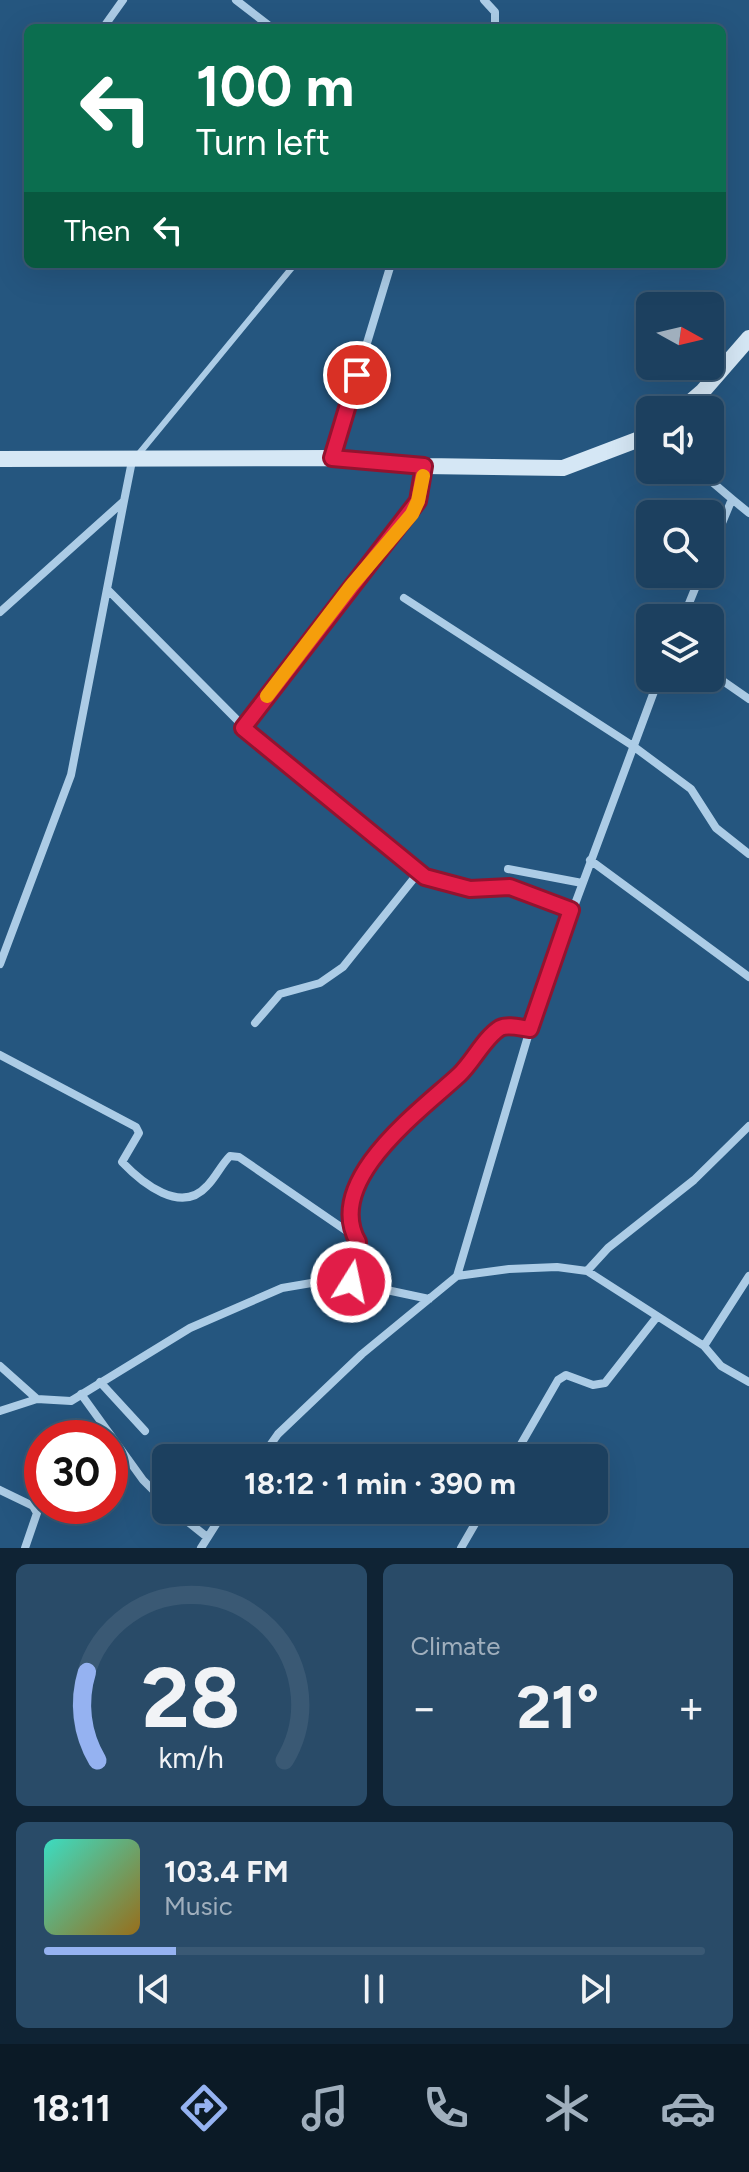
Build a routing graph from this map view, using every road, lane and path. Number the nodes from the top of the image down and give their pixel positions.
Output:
1 (123, 0) edge
2 (236, 0) edge
3 (484, 0) edge
4 (106, 24) edge
5 (267, 24) edge
6 (495, 24) edge
7 (292, 268) edge
8 (390, 268) edge
9 (749, 338) edge
10 (697, 396) edge
11 (636, 440) edge
12 (332, 458) junction
13 (0, 459) edge
14 (132, 461) junction
15 (424, 466) junction
16 (714, 484) edge
17 (732, 499) junction
18 (124, 501) junction
19 (749, 513) edge
20 (724, 518) edge
21 (109, 591) junction
22 (404, 598) dead end
23 (0, 612) edge
24 (724, 682) edge
25 (654, 692) edge
26 (749, 699) edge
27 (243, 728) junction
28 (633, 746) junction
29 (749, 854) edge
30 (590, 860) junction
31 (508, 869) dead end
32 (419, 872) junction
33 (582, 883) junction
34 (571, 910) junction
35 (0, 964) edge
36 (749, 977) edge
37 (255, 1023) dead end
38 (530, 1029) junction
39 (0, 1055) edge
40 (749, 1126) edge
41 (354, 1236) junction
42 (587, 1271) junction
43 (457, 1276) junction
44 (749, 1276) edge
45 (351, 1282) junction
46 (429, 1299) junction
47 (656, 1318) junction
48 (704, 1346) junction
49 (0, 1366) edge
50 (100, 1382) junction
51 (749, 1382) edge
52 (81, 1394) junction
53 (37, 1399) junction
54 (0, 1411) edge
55 (145, 1431) dead end
56 (271, 1444) edge
57 (521, 1444) edge
58 (152, 1489) edge
59 (0, 1490) edge
60 (191, 1524) edge
61 (216, 1524) edge
62 (475, 1524) edge
63 (207, 1537) junction
64 (25, 1548) edge
65 (201, 1548) edge
66 (461, 1548) edge

1 - 4 street
2 - 5 street
3 - 6 street
7 - 14 lane
8 - 12 street
9 - 10 street
11 - 15 street
12 - 14 street
12 - 15 street
13 - 14 street
14 - 18 street
15 - 27 street
16 - 17 street
17 - 19 street
17 - 20 street
18 - 21 street
18 - 23 street
21 - 27 street
21 - 35 street
22 - 28 street
24 - 26 street
25 - 28 street
27 - 32 street
28 - 29 street
28 - 30 street
30 - 33 street
30 - 36 street
31 - 33 street
32 - 34 street
32 - 37 street
33 - 34 street
34 - 38 street
38 - 41 street
38 - 43 street
39 - 41 street
40 - 42 street
41 - 45 street
42 - 43 street
42 - 47 street
43 - 46 street
44 - 48 street
45 - 46 street
45 - 50 street
46 - 56 street
47 - 48 street
47 - 57 street
48 - 51 street
49 - 53 street
50 - 52 street
50 - 55 street
52 - 53 street
52 - 58 street
53 - 54 street
59 - 64 street
60 - 63 street
61 - 63 street
62 - 66 street
63 - 65 street

